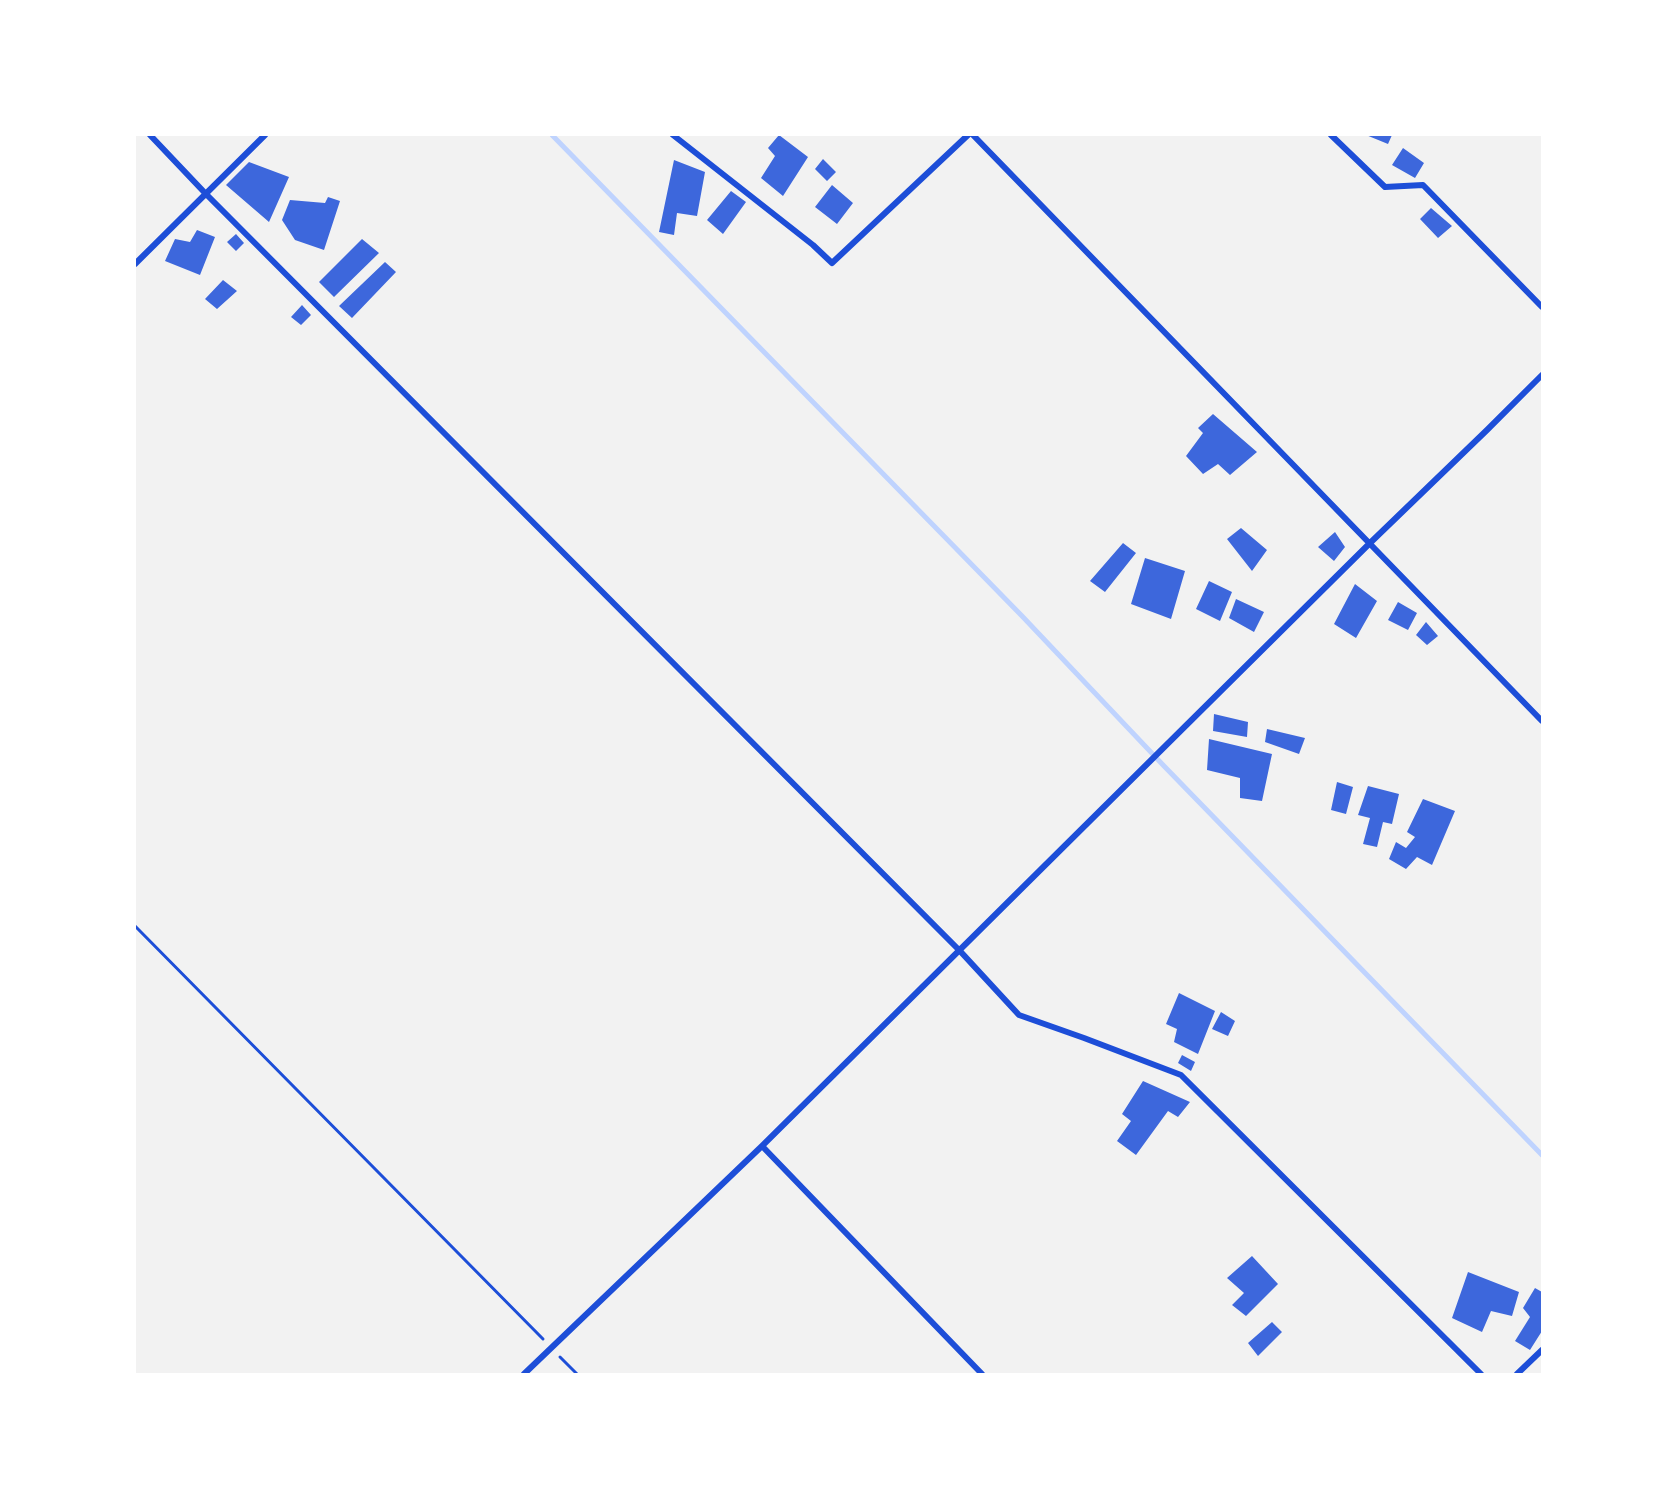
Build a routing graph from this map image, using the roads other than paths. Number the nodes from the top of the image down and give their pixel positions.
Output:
1 (150, 135) edge
2 (265, 135) edge
3 (673, 135) edge
4 (968, 135) edge
5 (973, 135) edge
6 (1331, 135) edge
7 (206, 193) junction
8 (135, 264) edge
9 (1542, 307) edge
10 (1542, 375) edge
11 (1369, 544) junction
12 (1542, 721) edge
13 (960, 951) junction
14 (762, 1146) junction
15 (1542, 1350) edge
16 (524, 1374) edge
17 (982, 1374) edge
18 (1481, 1374) edge
19 (1517, 1374) edge

1 - 7 street
2 - 7 street
3 - 4 street
5 - 11 street
6 - 9 street
7 - 8 street
7 - 13 street
10 - 11 street
11 - 12 street
11 - 13 street
13 - 14 street
13 - 18 street
14 - 16 street
14 - 17 street
15 - 19 street

